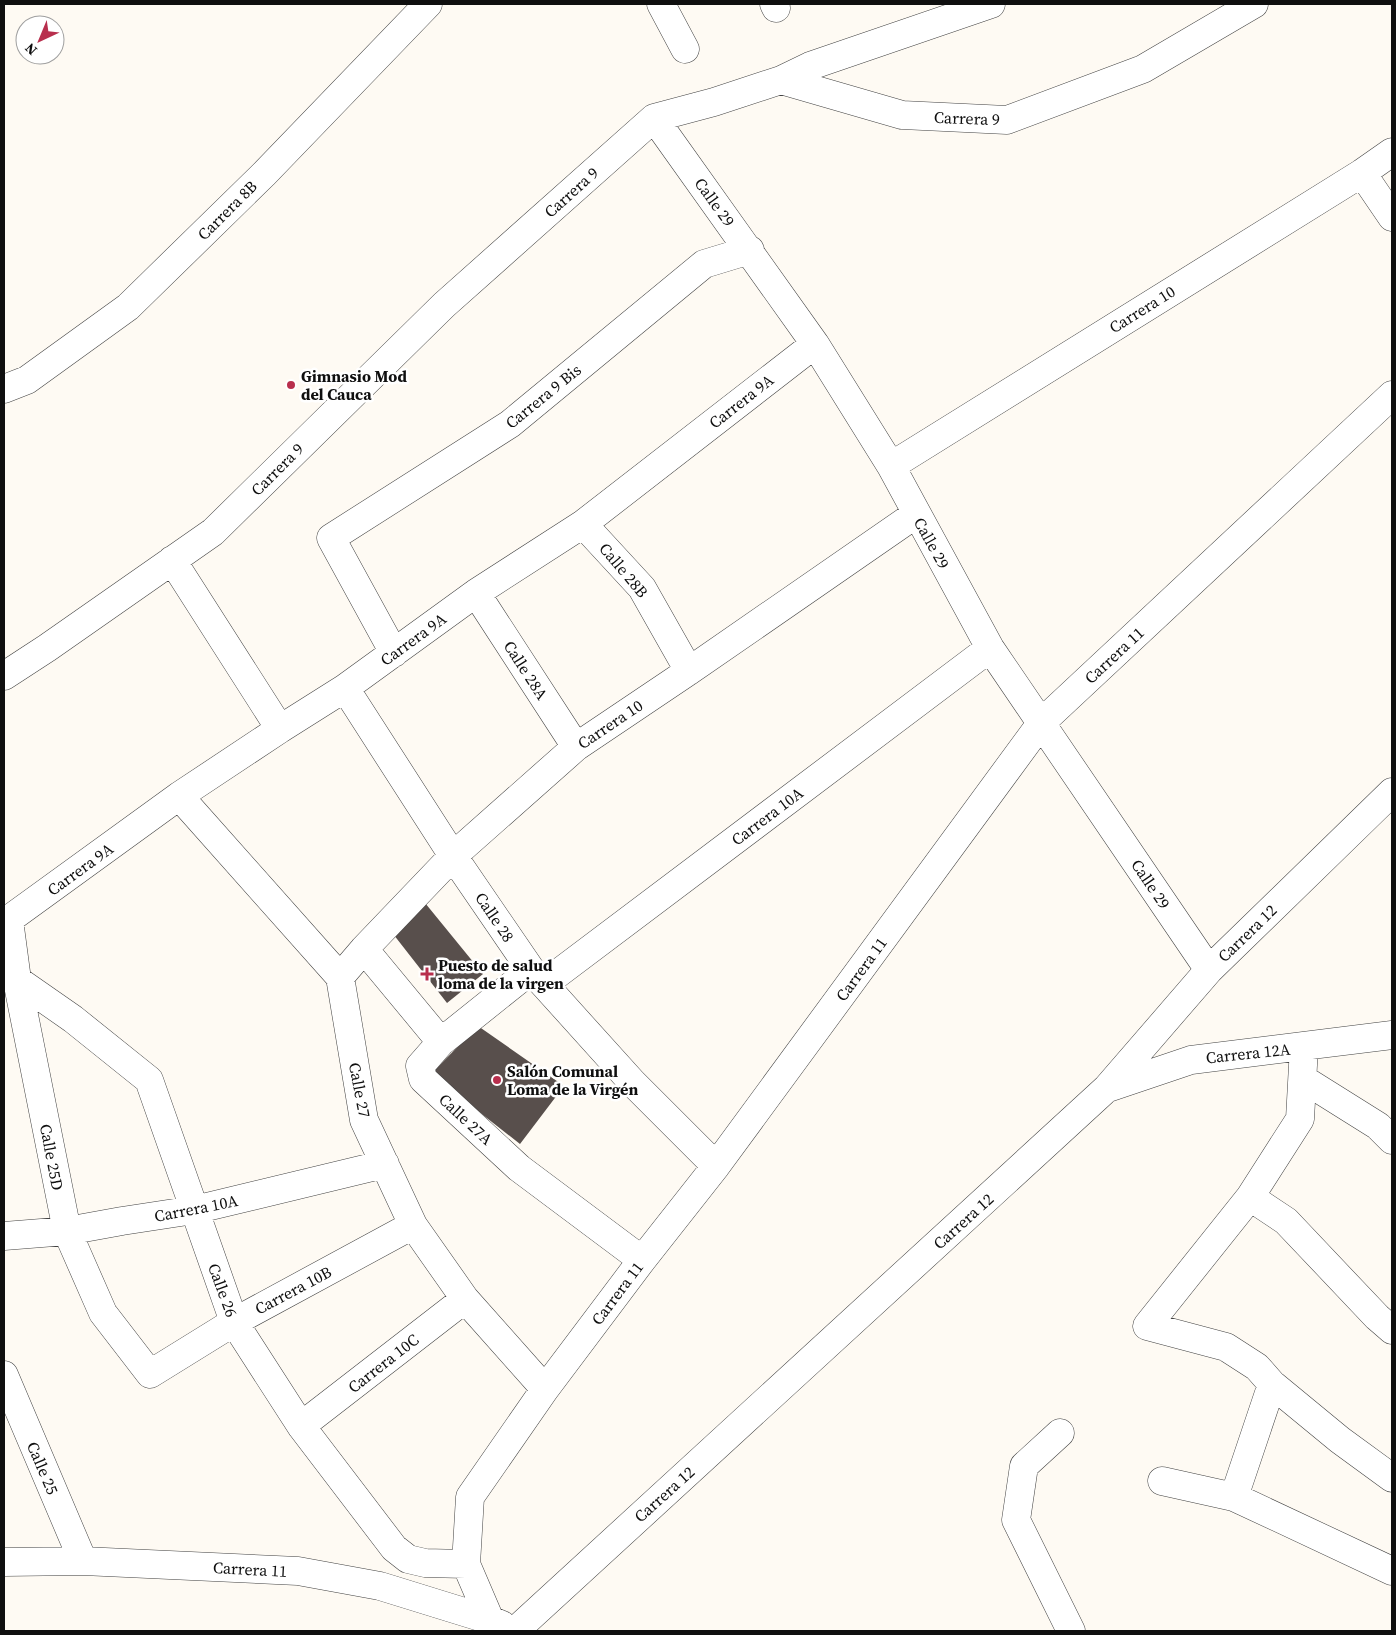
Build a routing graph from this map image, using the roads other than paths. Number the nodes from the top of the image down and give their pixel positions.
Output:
1 (428, 4) edge
2 (661, 4) edge
3 (991, 4) edge
4 (1254, 4) edge
5 (685, 49) dead end
6 (781, 80) junction
7 (654, 118) junction
8 (1392, 152) edge
9 (1362, 173) junction
10 (1392, 217) edge
11 (750, 250) junction
12 (815, 344) junction
13 (4, 388) edge
14 (1392, 395) edge
15 (891, 466) junction
16 (916, 514) junction
17 (583, 524) junction
18 (172, 560) junction
19 (476, 593) junction
20 (990, 648) junction
21 (394, 653) junction
22 (689, 671) junction
23 (4, 676) edge
24 (345, 688) junction
25 (1042, 722) junction
26 (280, 729) junction
27 (576, 747) junction
28 (1392, 792) edge
29 (179, 796) junction
30 (453, 856) junction
31 (6, 922) edge
32 (364, 949) junction
33 (1209, 970) junction
34 (340, 977) junction
35 (537, 977) junction
36 (17, 980) junction
37 (1392, 1035) edge
38 (441, 1042) junction
39 (1304, 1047) junction
40 (1302, 1079) junction
41 (1107, 1088) junction
42 (1392, 1140) edge
43 (385, 1164) junction
44 (716, 1166) junction
45 (1250, 1198) junction
46 (194, 1210) junction
47 (413, 1225) junction
48 (67, 1232) junction
49 (4, 1236) edge
50 (642, 1260) junction
51 (465, 1299) junction
52 (234, 1322) junction
53 (1392, 1330) edge
54 (150, 1374) joint
55 (4, 1375) edge
56 (1272, 1384) junction
57 (545, 1389) junction
58 (301, 1426) junction
59 (1060, 1433) dead end
60 (1392, 1478) edge
61 (1162, 1480) dead end
62 (1234, 1497) junction
63 (83, 1561) junction
64 (4, 1562) edge
65 (466, 1564) junction
66 (1392, 1571) edge
67 (490, 1620) junction
68 (515, 1631) edge
69 (1071, 1631) edge

1 - 13 street, Carrera 8B
2 - 5 street
3 - 6 street
4 - 6 street, Carrera 9
6 - 7 street, Carrera 9
7 - 11 street, Calle 29
7 - 18 street, Carrera 9
8 - 9 street, Carrera 10
9 - 10 street
9 - 15 street, Carrera 10
11 - 12 street, Calle 29
11 - 21 street, Carrera 9 Bis
12 - 15 street, Calle 29
12 - 17 street, Carrera 9A
14 - 25 street, Carrera 11
15 - 16 street, Calle 29
16 - 20 street, Calle 29
16 - 22 street, Carrera 10
17 - 19 street, Carrera 9A
17 - 22 street, Calle 28B
18 - 23 street, Carrera 9
18 - 26 street
19 - 21 street, Carrera 9A
19 - 27 street, Calle 28A
20 - 25 street, Calle 29
20 - 35 street, Carrera 10A
21 - 24 street, Carrera 9A
22 - 27 street, Carrera 10
24 - 26 street, Carrera 9A
24 - 30 street, Calle 28
25 - 33 street, Calle 29
25 - 44 street, Carrera 11
26 - 29 street, Carrera 9A
27 - 30 street, Carrera 10
28 - 33 street, Carrera 12
29 - 31 street, Carrera 9A
29 - 34 street
30 - 32 street, Carrera 10
30 - 35 street, Calle 28
31 - 36 street, Calle 25D
32 - 34 street, Carrera 10
32 - 38 street
33 - 41 street, Carrera 12
34 - 43 street, Calle 27
35 - 38 street, Carrera 10A
35 - 44 street, Calle 28
36 - 46 street, Calle 26
36 - 48 street, Calle 25D
37 - 39 street, Carrera 12A
38 - 50 street, Calle 27A
39 - 40 street
39 - 41 street, Carrera 12A
40 - 42 street
40 - 45 street
41 - 68 street, Carrera 12
43 - 46 street, Carrera 10A
43 - 47 street, Calle 27
44 - 50 street, Carrera 11
45 - 53 street
45 - 56 street
46 - 48 street, Carrera 10A
46 - 52 street, Calle 26
47 - 51 street, Calle 27
47 - 52 street, Carrera 10B
48 - 49 street, Carrera 10A
48 - 54 street, Calle 25D
50 - 57 street, Carrera 11
51 - 57 street, Calle 27
51 - 58 street, Carrera 10C
52 - 54 street, Carrera 10B
52 - 58 street, Calle 26
55 - 63 street, Calle 25
56 - 60 street
56 - 62 street
57 - 65 street, Carrera 11
58 - 65 street, Calle 26
59 - 69 street
61 - 62 street
62 - 66 street
63 - 64 street, Carrera 11
63 - 67 street, Carrera 11
65 - 67 street, Carrera 11
67 - 68 street, Carrera 11

